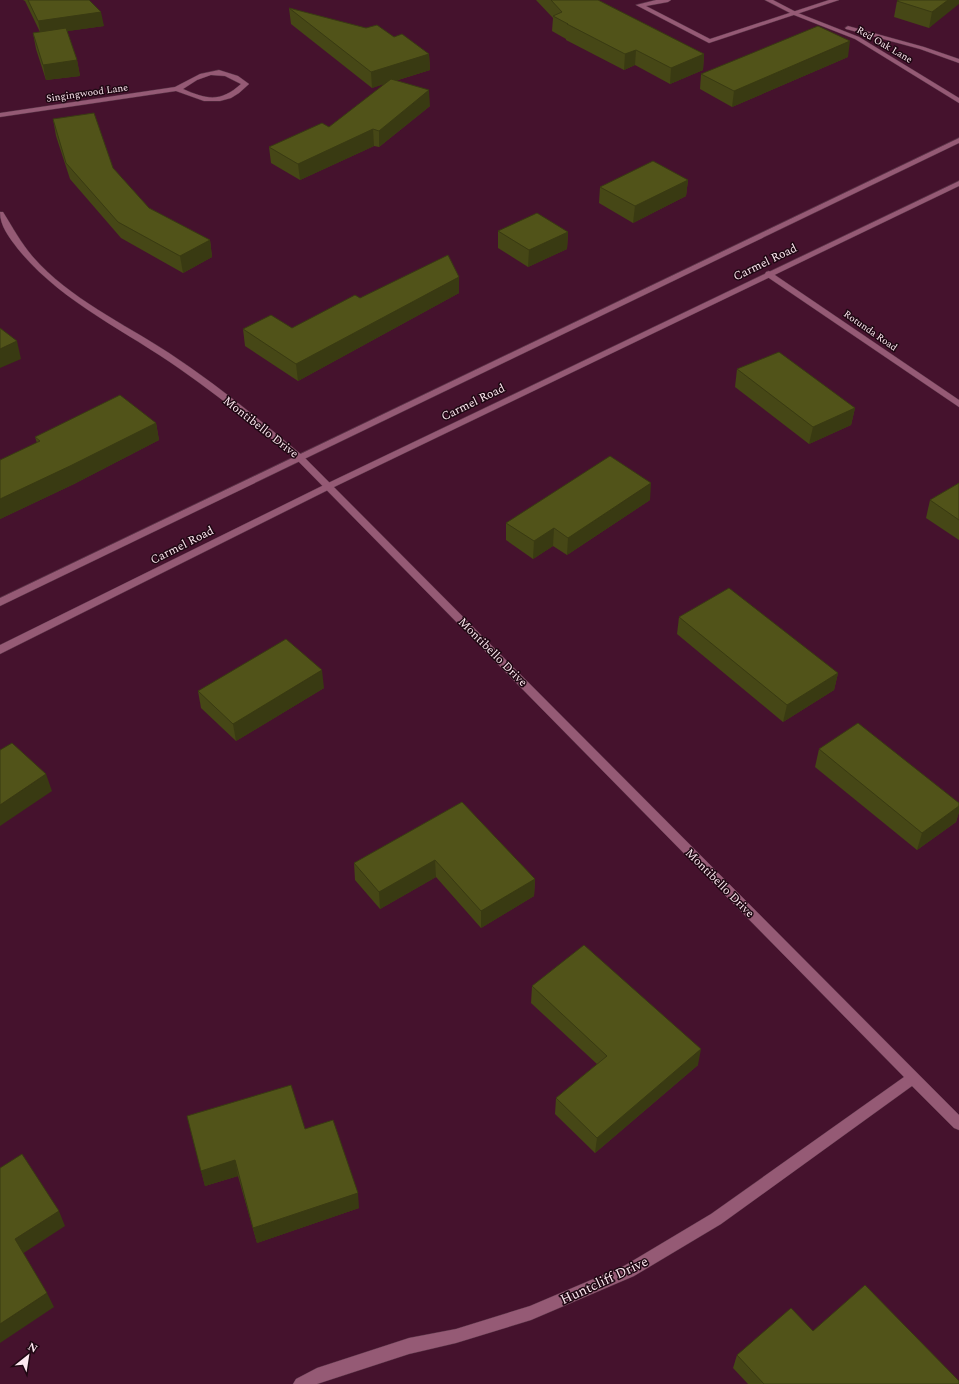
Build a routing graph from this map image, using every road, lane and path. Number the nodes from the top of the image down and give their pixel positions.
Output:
1 (668, 0) edge
2 (768, 0) edge
3 (836, 0) edge
4 (796, 14) junction
5 (959, 60) edge
6 (178, 89) junction
7 (959, 101) edge
8 (0, 115) edge
9 (959, 140) edge
10 (959, 183) edge
11 (0, 214) edge
12 (769, 274) junction
13 (959, 404) edge
14 (300, 458) junction
15 (329, 486) junction
16 (0, 602) edge
17 (0, 650) edge
18 (913, 1078) junction
19 (959, 1124) edge
20 (301, 1384) edge

1 - 4 street
2 - 4 street, Red Oak Lane
3 - 4 street
4 - 5 street, Red Oak Lane
4 - 7 street, Red Oak Lane
6 - 6 street, Singingwood Lane
6 - 8 street, Singingwood Lane
9 - 14 street, Carmel Road
10 - 12 street, Carmel Road
11 - 14 street, Montibello Drive
12 - 13 street, Rotunda Road
12 - 15 street, Carmel Road
14 - 15 street, Montibello Drive
14 - 16 street, Carmel Road
15 - 17 street, Carmel Road
15 - 18 street, Montibello Drive
18 - 19 street, Montibello Drive
18 - 20 street, Huntcliff Drive

